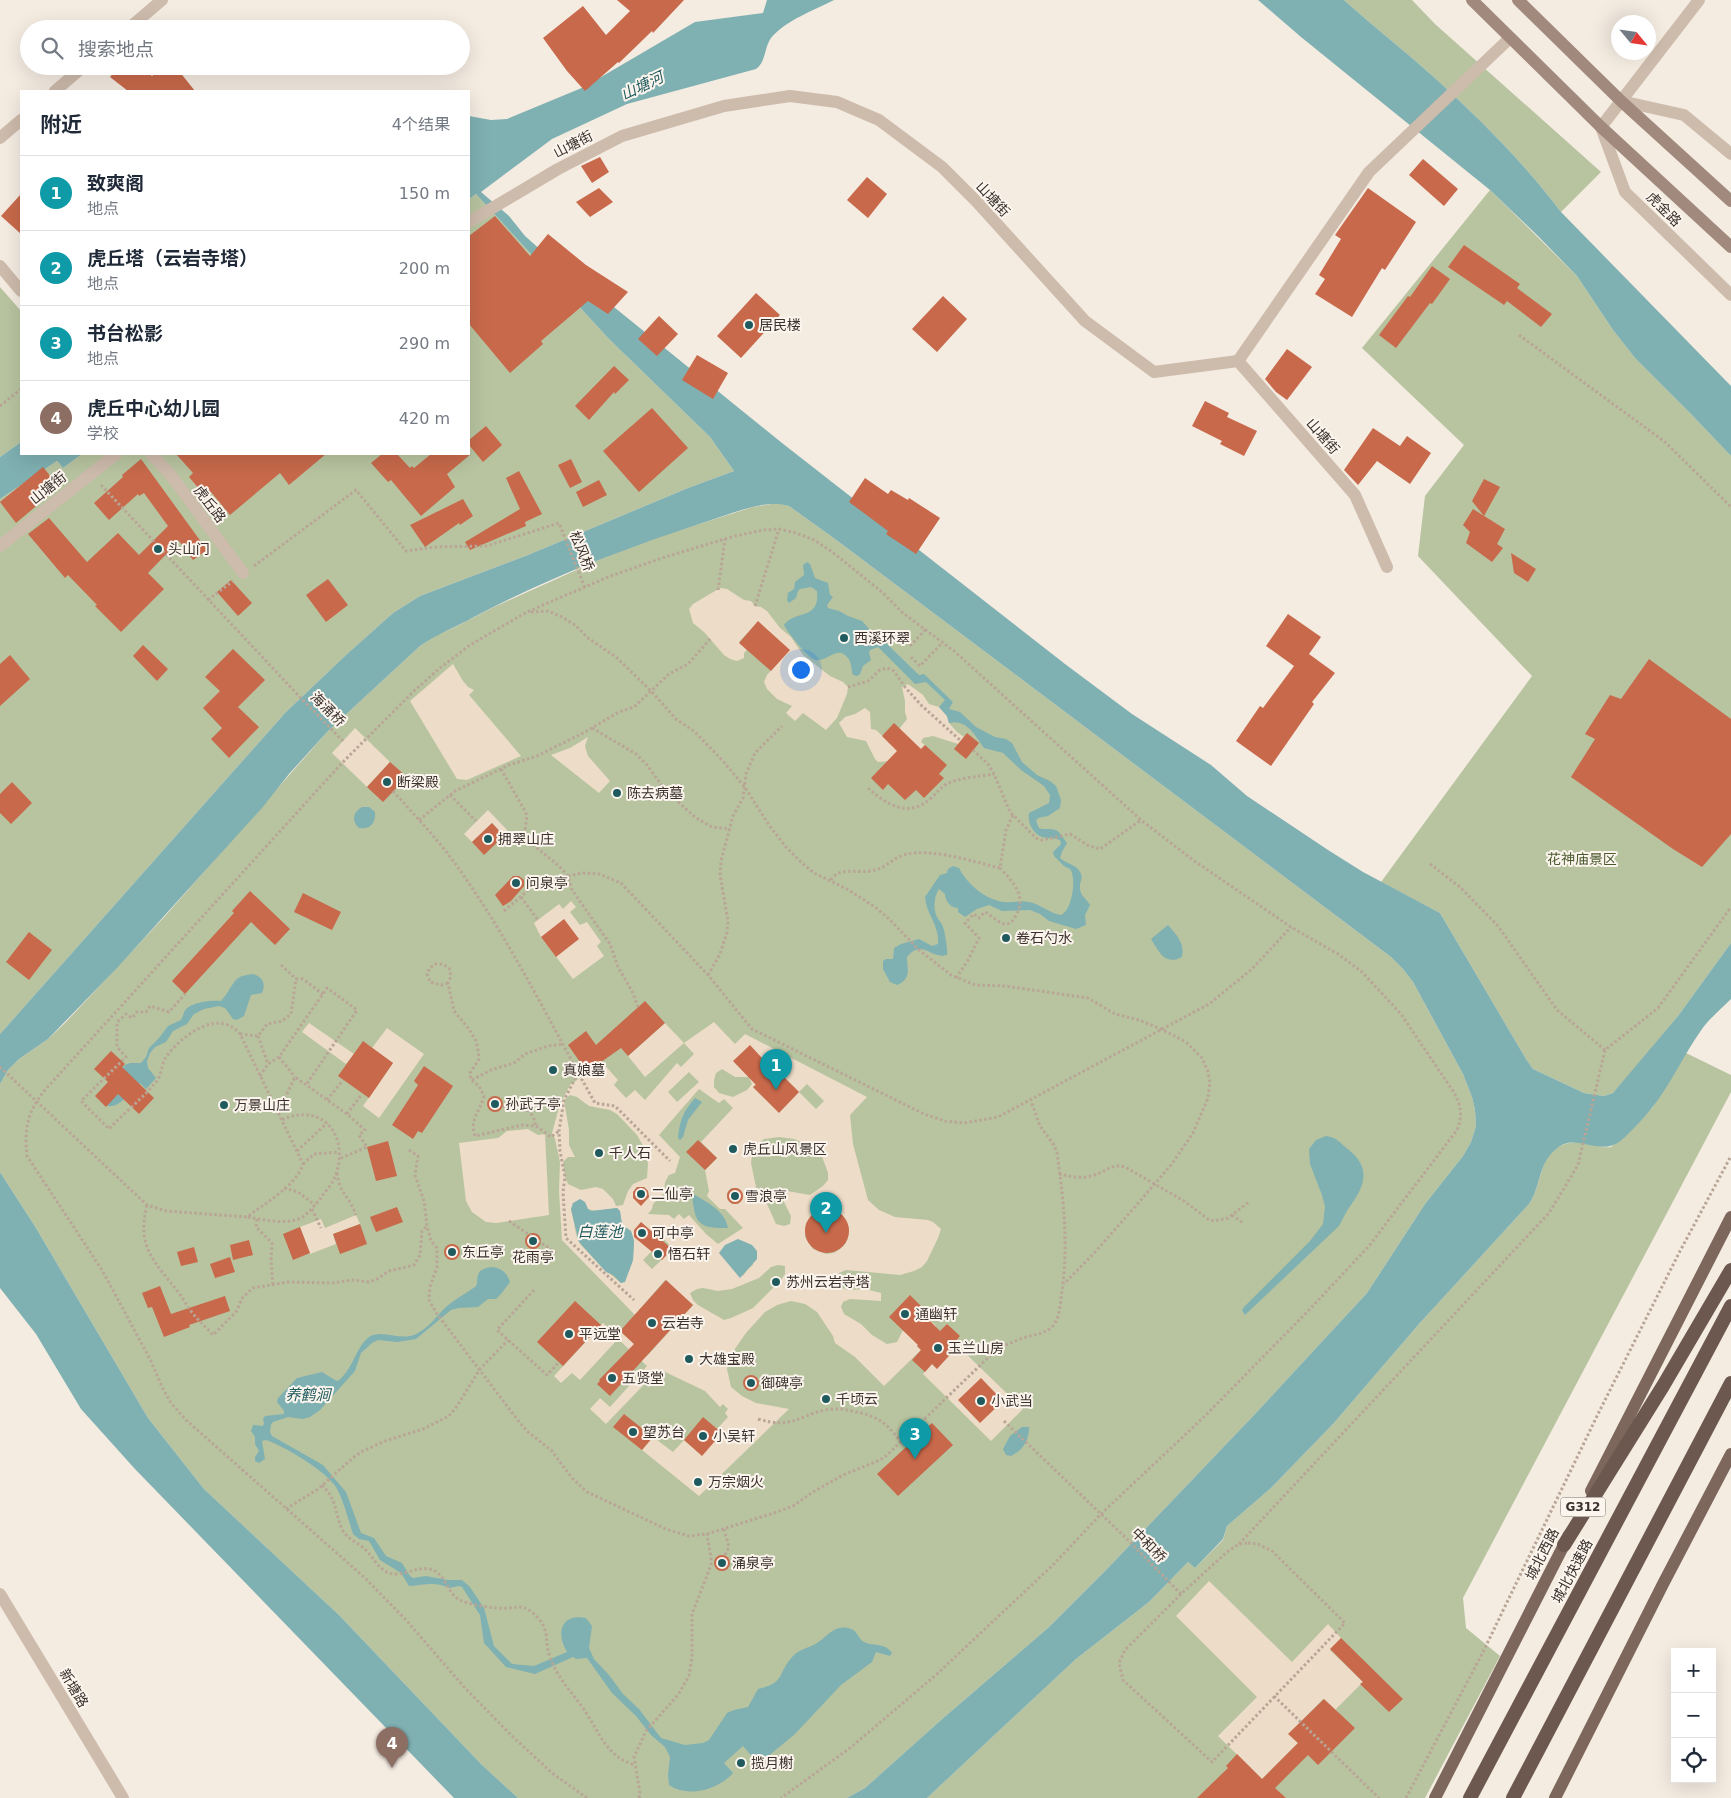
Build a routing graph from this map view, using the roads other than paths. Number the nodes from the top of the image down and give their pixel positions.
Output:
1 (162, 0) edge
2 (1472, 0) edge
3 (1518, 0) edge
4 (1699, 0) edge
5 (139, 20) edge
6 (1510, 38) junction
7 (74, 75) edge
8 (56, 90) edge
9 (1621, 101) junction
10 (20, 121) edge
11 (1601, 127) junction
12 (0, 138) edge
13 (1731, 154) edge
14 (1731, 201) edge
15 (470, 221) edge
16 (1731, 247) edge
17 (0, 266) edge
18 (20, 290) edge
19 (1731, 295) edge
20 (1238, 362) junction
21 (115, 455) edge
22 (152, 455) edge
23 (0, 546) edge
24 (1387, 567) dead end
25 (243, 573) road end
26 (1731, 1217) edge
27 (1731, 1270) edge
28 (1731, 1306) edge
29 (1731, 1383) edge
30 (1731, 1454) edge
31 (1564, 1545) junction
32 (0, 1594) edge
33 (123, 1798) edge
34 (1435, 1798) edge
35 (1470, 1798) edge
36 (1513, 1798) edge
37 (1555, 1798) edge

1 - 5 street
2 - 6 main road, 虎金路
3 - 9 main road
4 - 9 street
6 - 11 main road, 虎金路
6 - 20 street
7 - 8 street
9 - 11 street
9 - 13 street
9 - 14 main road
10 - 12 street
11 - 16 main road, 虎金路
11 - 19 street, 虎金路
15 - 20 street, 山塘街
17 - 18 street
20 - 24 street, 山塘街
21 - 23 street, 山塘街
22 - 25 street, 虎丘路
26 - 31 main road, 城北西路 / G312
27 - 31 highway
28 - 35 highway, 城北快速路
29 - 36 highway
30 - 37 main road
31 - 34 main road, 城北西路 / G312
32 - 33 street, 新塘路

